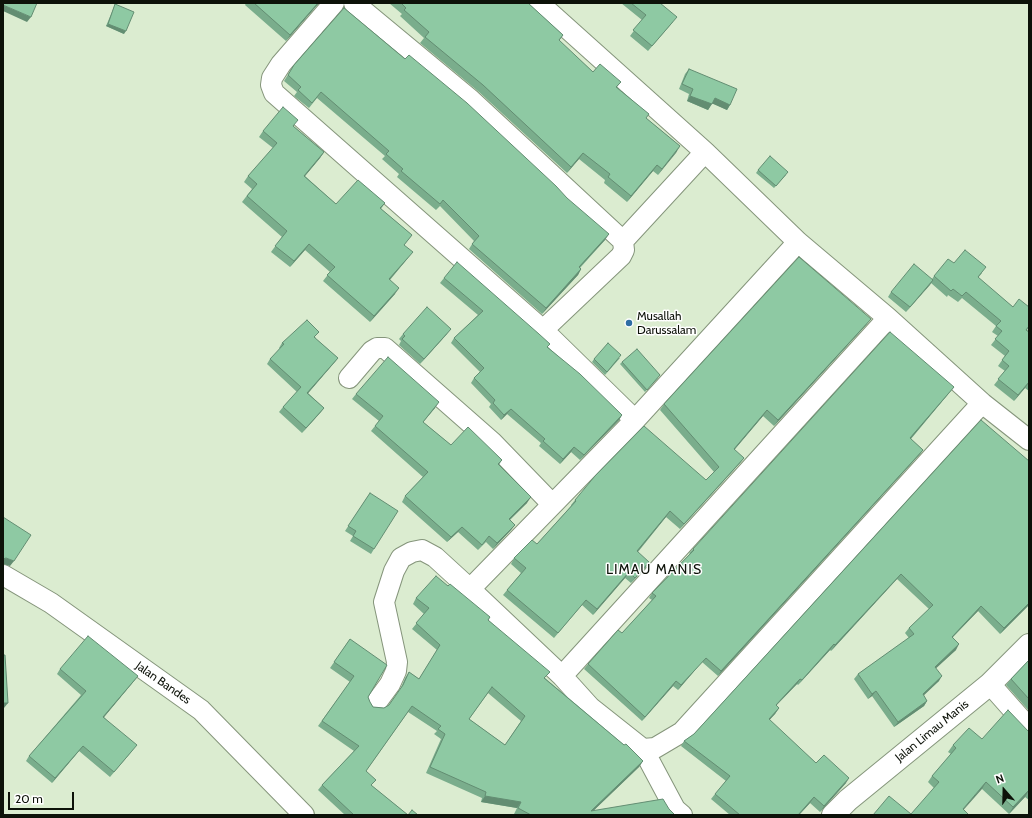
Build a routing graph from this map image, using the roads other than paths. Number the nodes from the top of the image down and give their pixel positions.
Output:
1 (334, 3) edge
2 (354, 3) edge
3 (539, 3) edge
4 (705, 152) junction
5 (623, 241) junction
6 (798, 242) junction
7 (888, 318) junction
8 (543, 330) junction
9 (350, 378) dead end
10 (982, 403) junction
11 (635, 420) junction
12 (1029, 440) edge
13 (552, 504) junction
14 (3, 575) edge
15 (470, 590) junction
16 (1029, 645) edge
17 (562, 676) junction
18 (990, 684) junction
19 (376, 703) dead end
20 (1029, 728) edge
21 (643, 749) junction
22 (304, 815) edge
23 (682, 815) edge
24 (833, 815) edge

1 - 8 street
2 - 5 street
3 - 4 street
4 - 5 street
4 - 6 street
5 - 8 street
6 - 7 street
6 - 11 street
7 - 10 street
7 - 17 street
8 - 11 street
9 - 13 street
10 - 12 street
10 - 21 street
11 - 13 street
13 - 15 street
14 - 22 street, Jalan Bandes
15 - 17 street
15 - 19 street
16 - 18 street, Jalan Limau Manis
17 - 21 street
18 - 20 street
18 - 24 street, Jalan Limau Manis
21 - 23 street

